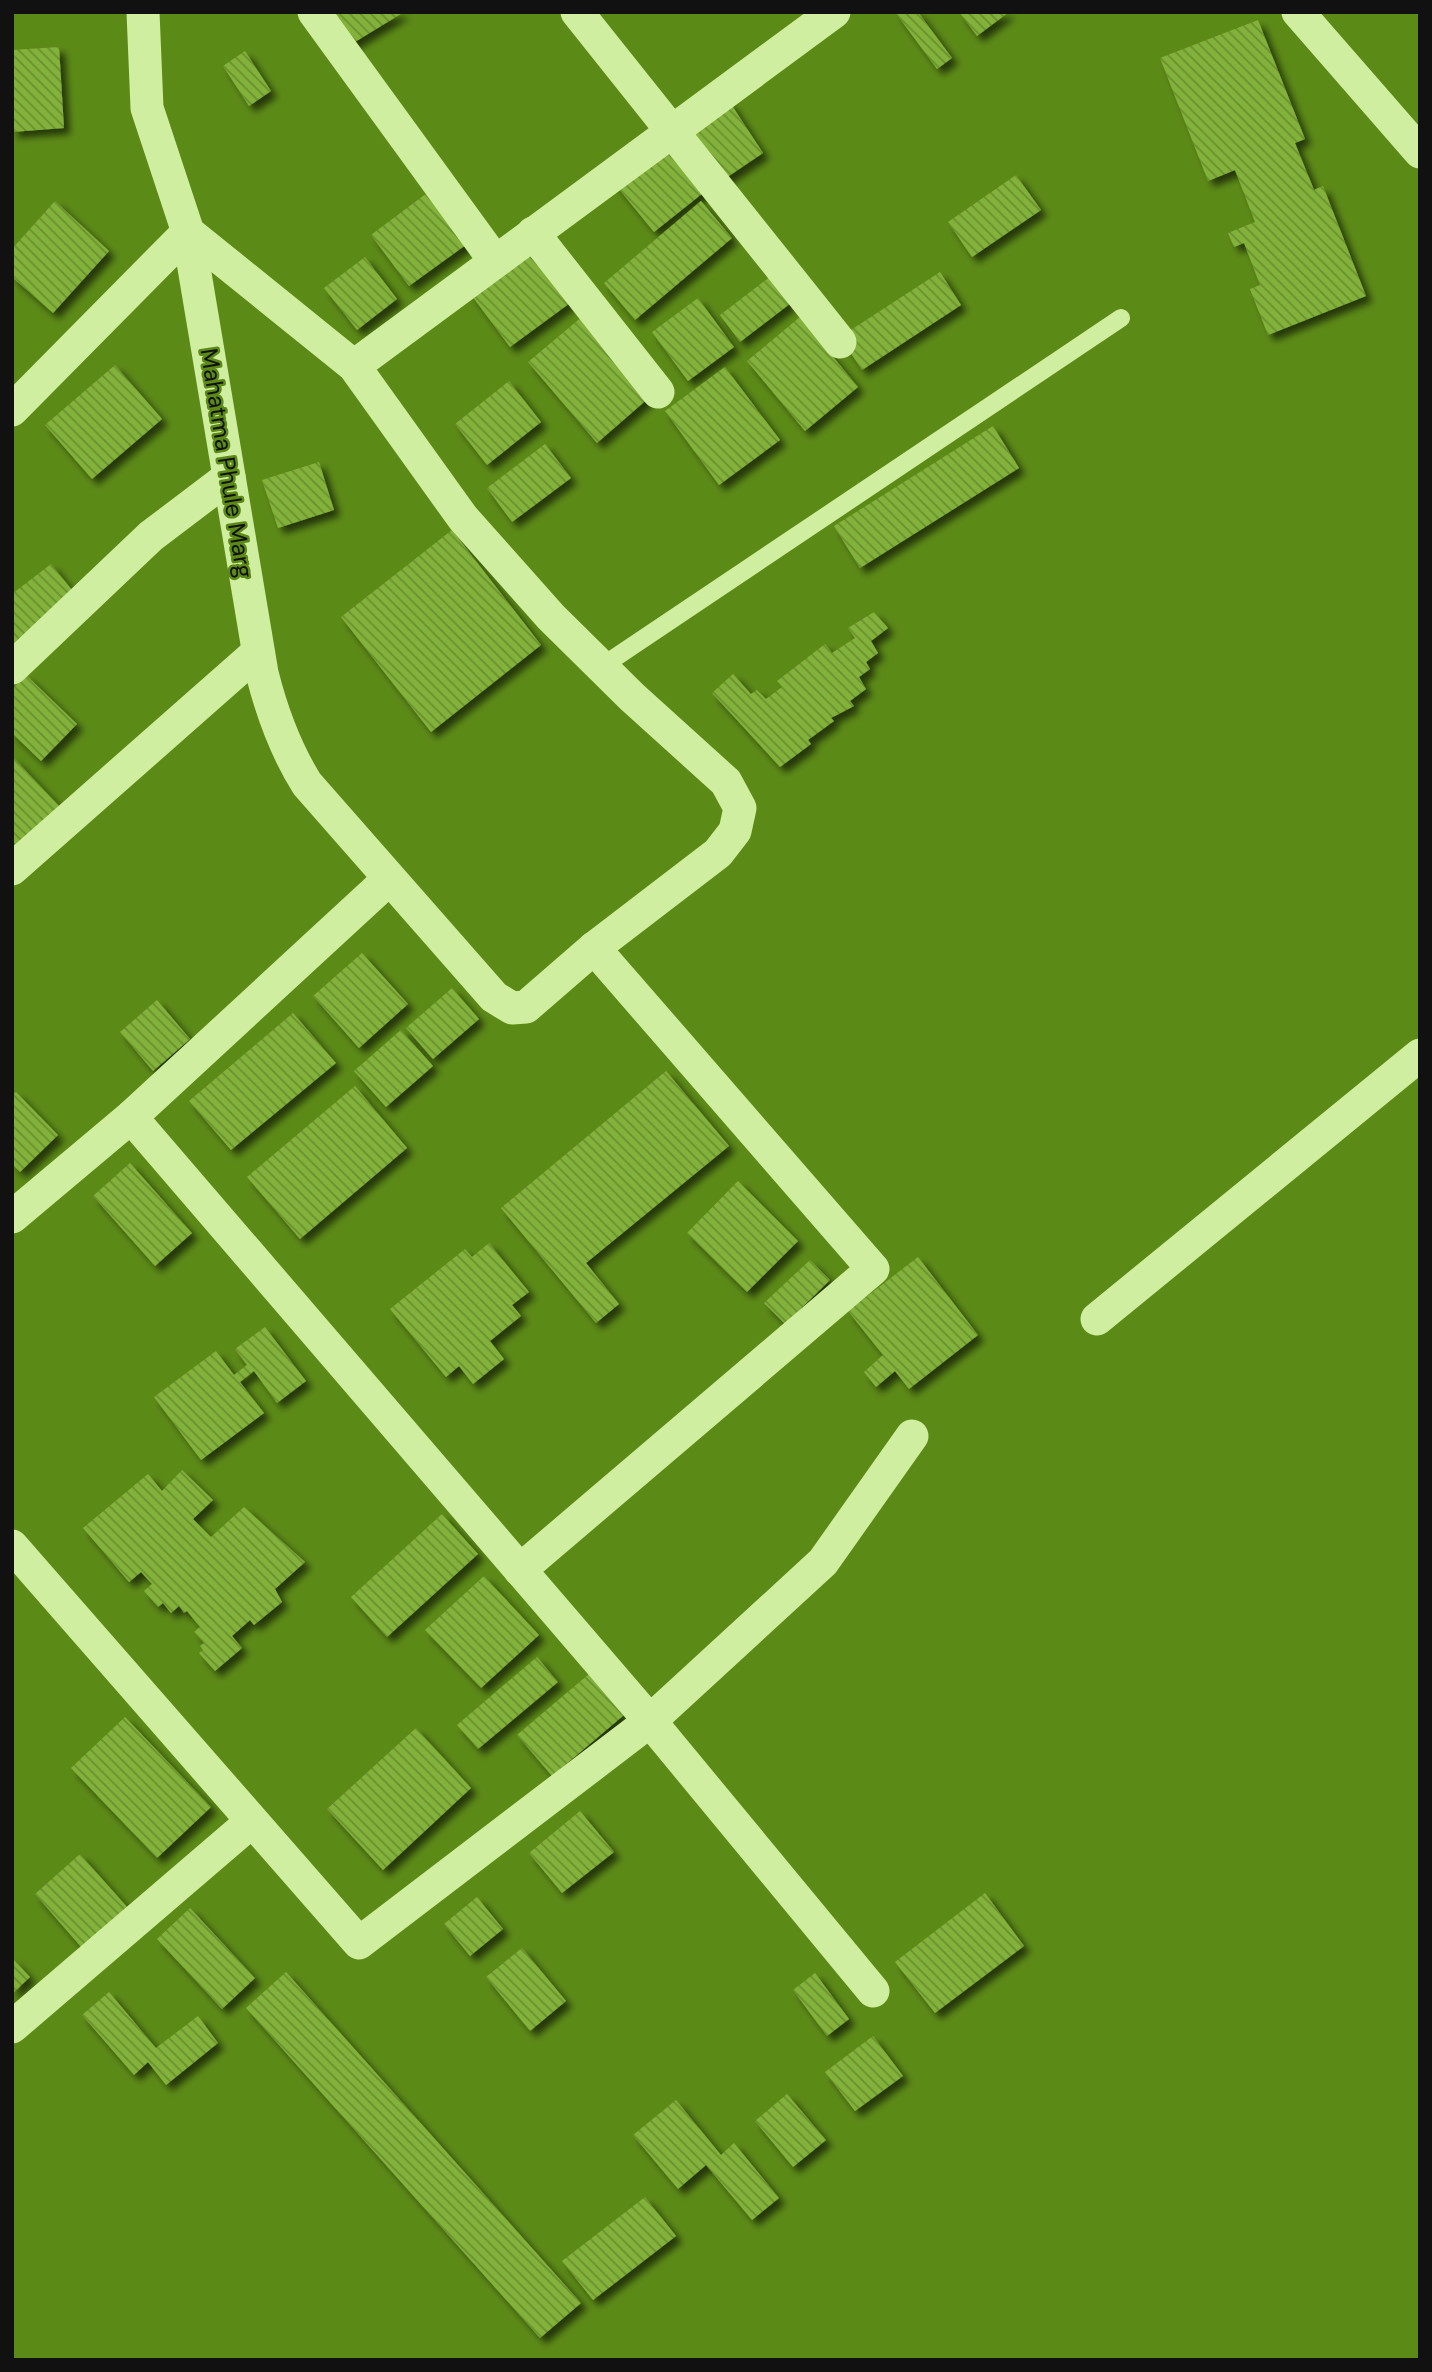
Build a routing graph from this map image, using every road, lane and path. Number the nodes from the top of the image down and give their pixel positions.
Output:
1 (143, 12) edge
2 (314, 12) edge
3 (578, 12) edge
4 (834, 12) edge
5 (1298, 12) edge
6 (671, 131) junction
7 (1420, 152) edge
8 (188, 232) junction
9 (533, 233) junction
10 (495, 261) junction
11 (1121, 318) dead end
12 (840, 342) dead end
13 (354, 366) junction
14 (658, 392) dead end
15 (12, 410) edge
16 (229, 477) junction
17 (258, 652) junction
18 (601, 667) junction
19 (12, 668) edge
20 (12, 869) edge
21 (389, 879) junction
22 (594, 948) junction
23 (1420, 1055) edge
24 (131, 1116) junction
25 (12, 1217) edge
26 (1097, 1319) dead end
27 (912, 1436) dead end
28 (12, 1546) edge
29 (520, 1570) junction
30 (650, 1721) junction
31 (251, 1822) junction
32 (873, 1991) dead end
33 (12, 2028) edge

1 - 8 street, Mahatma Phule Marg
2 - 10 street
3 - 6 street
4 - 6 street
5 - 7 street
6 - 9 street
6 - 12 street
8 - 13 street, Mahatma Phule Marg
8 - 15 street
8 - 16 street, Mahatma Phule Marg
9 - 10 street
9 - 14 street
10 - 13 street
11 - 18 lane
13 - 18 street, Mahatma Phule Marg
16 - 17 street, Mahatma Phule Marg
16 - 19 street
17 - 20 street
17 - 21 street, Mahatma Phule Marg
18 - 22 street, Mahatma Phule Marg
21 - 22 street, Mahatma Phule Marg
21 - 24 street
22 - 29 street
23 - 26 street
24 - 25 street
24 - 29 street
27 - 30 street
28 - 31 street
29 - 30 street
30 - 31 street
30 - 32 street
31 - 33 street

